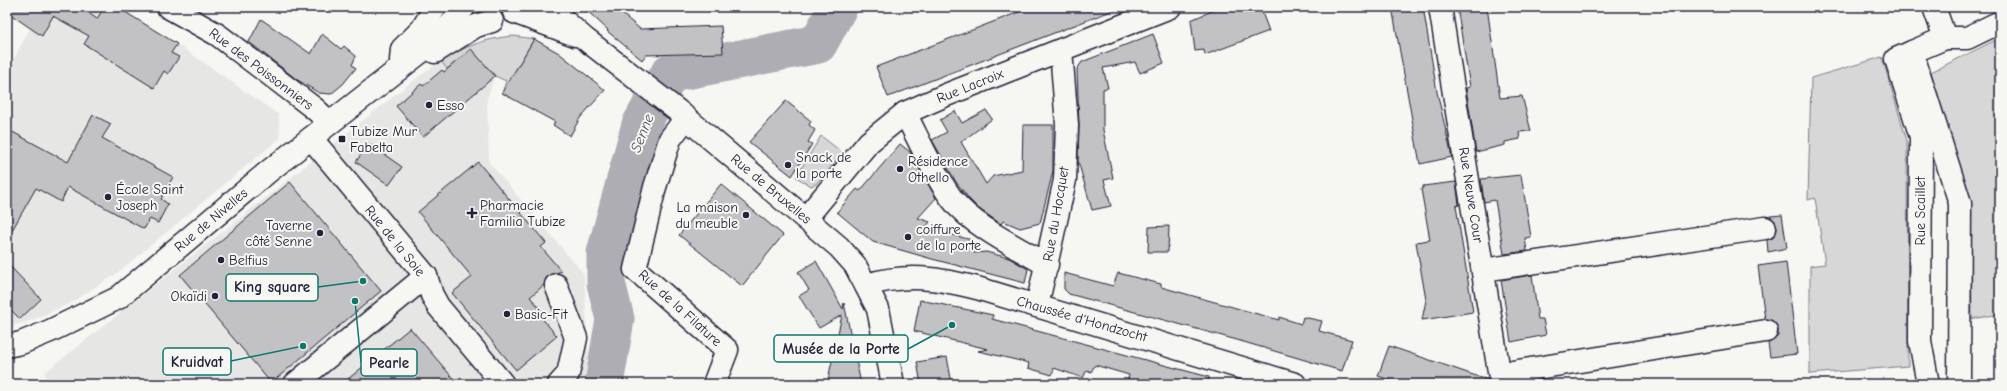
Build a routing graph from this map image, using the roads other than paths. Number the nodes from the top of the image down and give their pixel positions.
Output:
1 (168, 7) edge
2 (435, 7) edge
3 (464, 7) edge
4 (468, 7) edge
5 (548, 7) edge
6 (1170, 7) edge
7 (1440, 7) edge
8 (1934, 7) edge
9 (516, 10) edge
10 (492, 21) junction
11 (2000, 22) edge
12 (1945, 38) junction
13 (585, 39) junction
14 (1061, 50) junction
15 (1912, 52) junction
16 (401, 68) junction
17 (905, 113) junction
18 (682, 115) junction
19 (330, 123) junction
20 (311, 138) junction
21 (806, 218) junction
22 (1766, 228) dead end
23 (1047, 265) junction
24 (1483, 270) junction
25 (426, 276) junction
26 (556, 285) dead end
27 (866, 285) junction
28 (1037, 306) junction
29 (1766, 331) dead end
30 (7, 346) edge
31 (1500, 379) edge
32 (295, 384) edge
33 (503, 384) edge
34 (559, 384) edge
35 (714, 384) edge
36 (893, 384) edge
37 (1296, 384) edge
38 (1928, 384) edge
39 (1959, 384) edge

1 - 19 street, Rue des Poissonniers
2 - 16 street
3 - 16 street, Rue de Nivelles
4 - 10 street
5 - 13 street, Rue de Bruxelles
6 - 14 street, Rue Lacroix
7 - 24 street, Rue Neuve Cour
8 - 12 street
9 - 10 street, Rue de Bruxelles
9 - 13 street, Rue de Bruxelles
10 - 16 street, Rue de Nivelles
11 - 12 street
12 - 15 street, Rue Scaillet
13 - 18 street, Rue de Bruxelles
14 - 17 street, Rue Lacroix
14 - 23 street, Rue du Hocquet
15 - 38 street, Rue Scaillet
15 - 39 street
16 - 19 street, Rue de Nivelles
17 - 21 street, Rue Lacroix
17 - 23 street
18 - 21 street, Rue de Bruxelles
18 - 35 street, Rue de la Filature
19 - 20 street, Rue de Nivelles
20 - 25 street, Rue de la Soie
20 - 30 street, Rue de Nivelles
21 - 27 street, Rue de Bruxelles
22 - 24 street
23 - 28 street, Rue du Hocquet
24 - 31 street, Rue Neuve Cour
25 - 32 street
25 - 33 street, Rue de la Soie
26 - 34 street
27 - 28 street, Chaussée d'Hondzocht
27 - 36 street, Rue de Bruxelles
28 - 37 street, Chaussée d'Hondzocht
29 - 31 street

